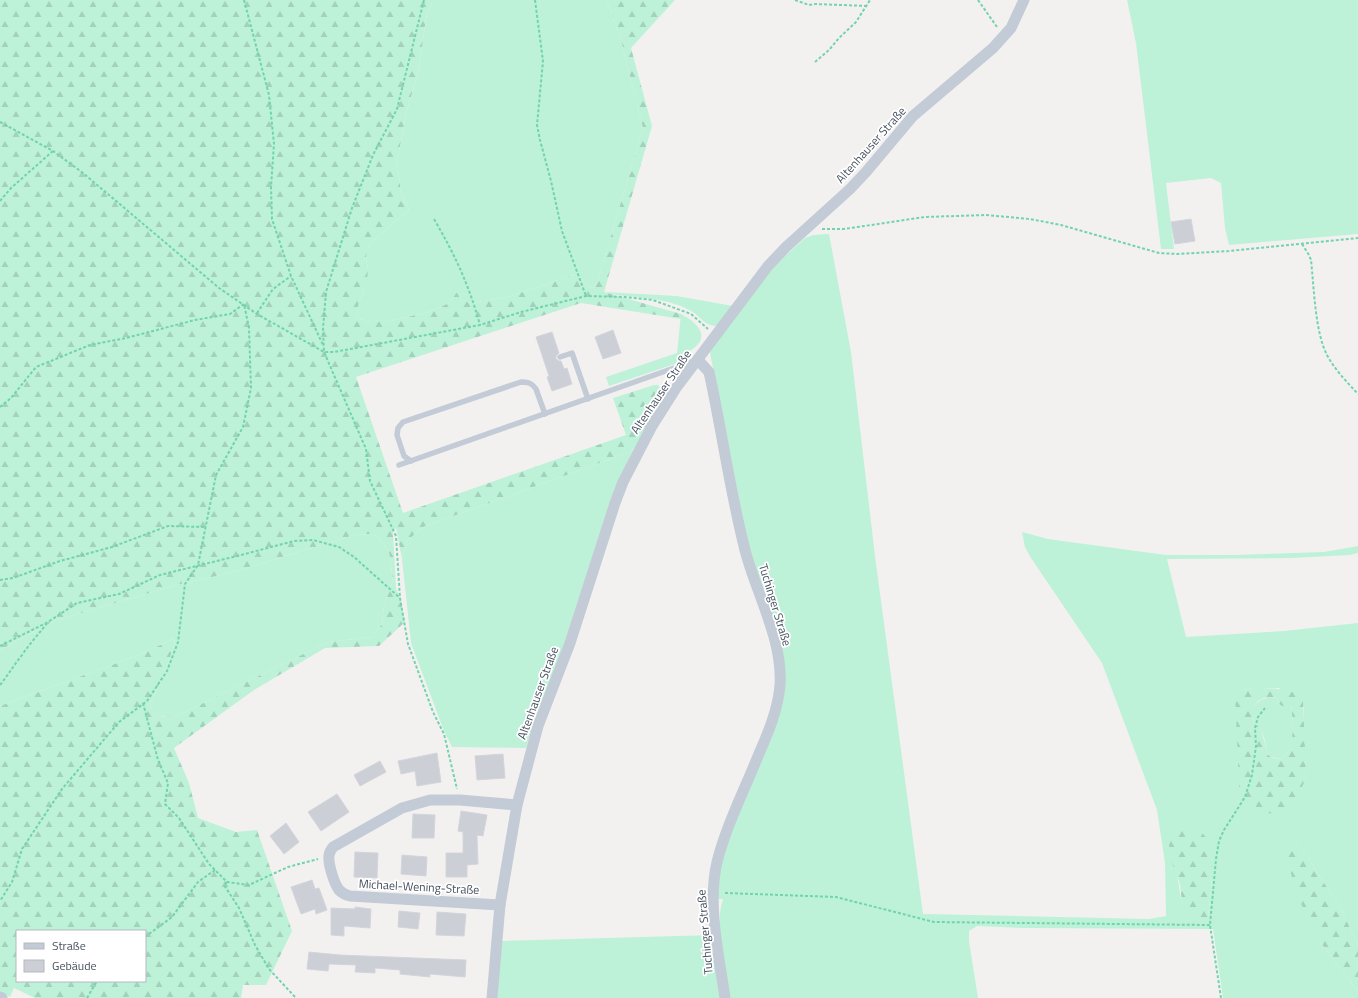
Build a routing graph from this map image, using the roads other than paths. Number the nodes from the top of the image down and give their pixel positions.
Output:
1 (1024, 0) edge
2 (560, 357) dead end
3 (698, 360) junction
4 (588, 399) junction
5 (545, 414) junction
6 (412, 461) junction
7 (398, 465) dead end
8 (517, 805) junction
9 (500, 905) junction
10 (492, 998) edge
11 (725, 998) edge

1 - 3 street, Altenhauser Straße
2 - 4 lane
3 - 4 lane
3 - 8 street, Altenhauser Straße
3 - 11 street, Tuchinger Straße
4 - 5 lane
5 - 6 lane
5 - 6 lane
6 - 7 lane
8 - 9 street, Altenhauser Straße
8 - 9 street, Michael-Wening-Straße
9 - 10 street, Altenhauser Straße

